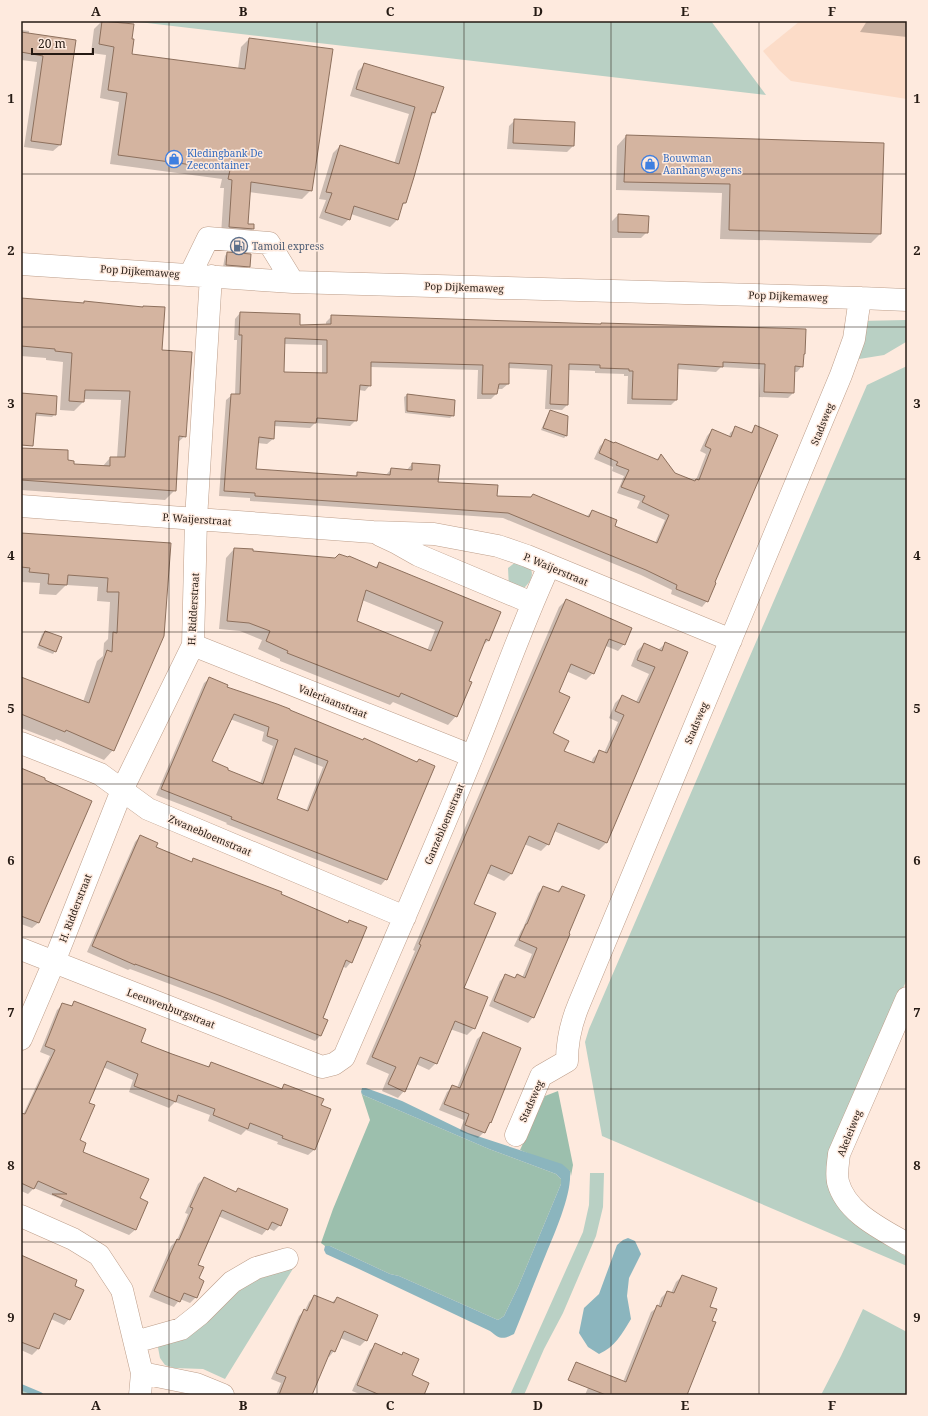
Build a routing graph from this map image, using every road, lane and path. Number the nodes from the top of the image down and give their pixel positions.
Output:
1 (21, 264) edge
2 (190, 275) junction
3 (211, 276) junction
4 (293, 282) junction
5 (860, 298) junction
6 (907, 300) edge
7 (21, 506) edge
8 (196, 518) junction
9 (373, 532) junction
10 (548, 566) junction
11 (532, 603) junction
12 (731, 640) junction
13 (193, 645) junction
14 (21, 743) edge
15 (472, 756) junction
16 (122, 790) junction
17 (405, 917) junction
18 (21, 948) edge
19 (54, 962) junction
20 (907, 998) edge
21 (21, 1039) edge
22 (322, 1067) joint
23 (516, 1135) dead end
24 (21, 1216) edge
25 (907, 1244) edge
26 (287, 1259) dead end
27 (135, 1342) junction
28 (142, 1373) junction
29 (140, 1395) edge
30 (223, 1395) edge

1 - 2 street, Pop Dijkemaweg
2 - 3 street, Pop Dijkemaweg
2 - 4 street
3 - 4 street, Pop Dijkemaweg
3 - 8 street, H. Ridderstraat
4 - 5 street, Pop Dijkemaweg
5 - 6 street, Pop Dijkemaweg
5 - 12 street, Stadsweg
7 - 8 street, P. Waijerstraat
8 - 9 street, P. Waijerstraat
8 - 13 street, H. Ridderstraat
9 - 10 street, P. Waijerstraat
9 - 11 street, P. Waijerstraat
10 - 11 street, Ganzebloemstraat
10 - 12 street, P. Waijerstraat
11 - 15 street, Ganzebloemstraat
12 - 23 street, Stadsweg
13 - 15 street, Valeriaanstraat
13 - 16 street, H. Ridderstraat
14 - 16 street, Zwanebloemstraat
15 - 17 street, Ganzebloemstraat
16 - 17 street, Zwanebloemstraat
16 - 19 street, H. Ridderstraat
17 - 22 street, Ganzebloemstraat
18 - 19 street, Leeuwenburgstraat
19 - 21 street, H. Ridderstraat
19 - 22 street, Leeuwenburgstraat
20 - 25 street, Akeleiweg
24 - 27 street
26 - 27 street
27 - 28 street
28 - 29 street
28 - 30 street

